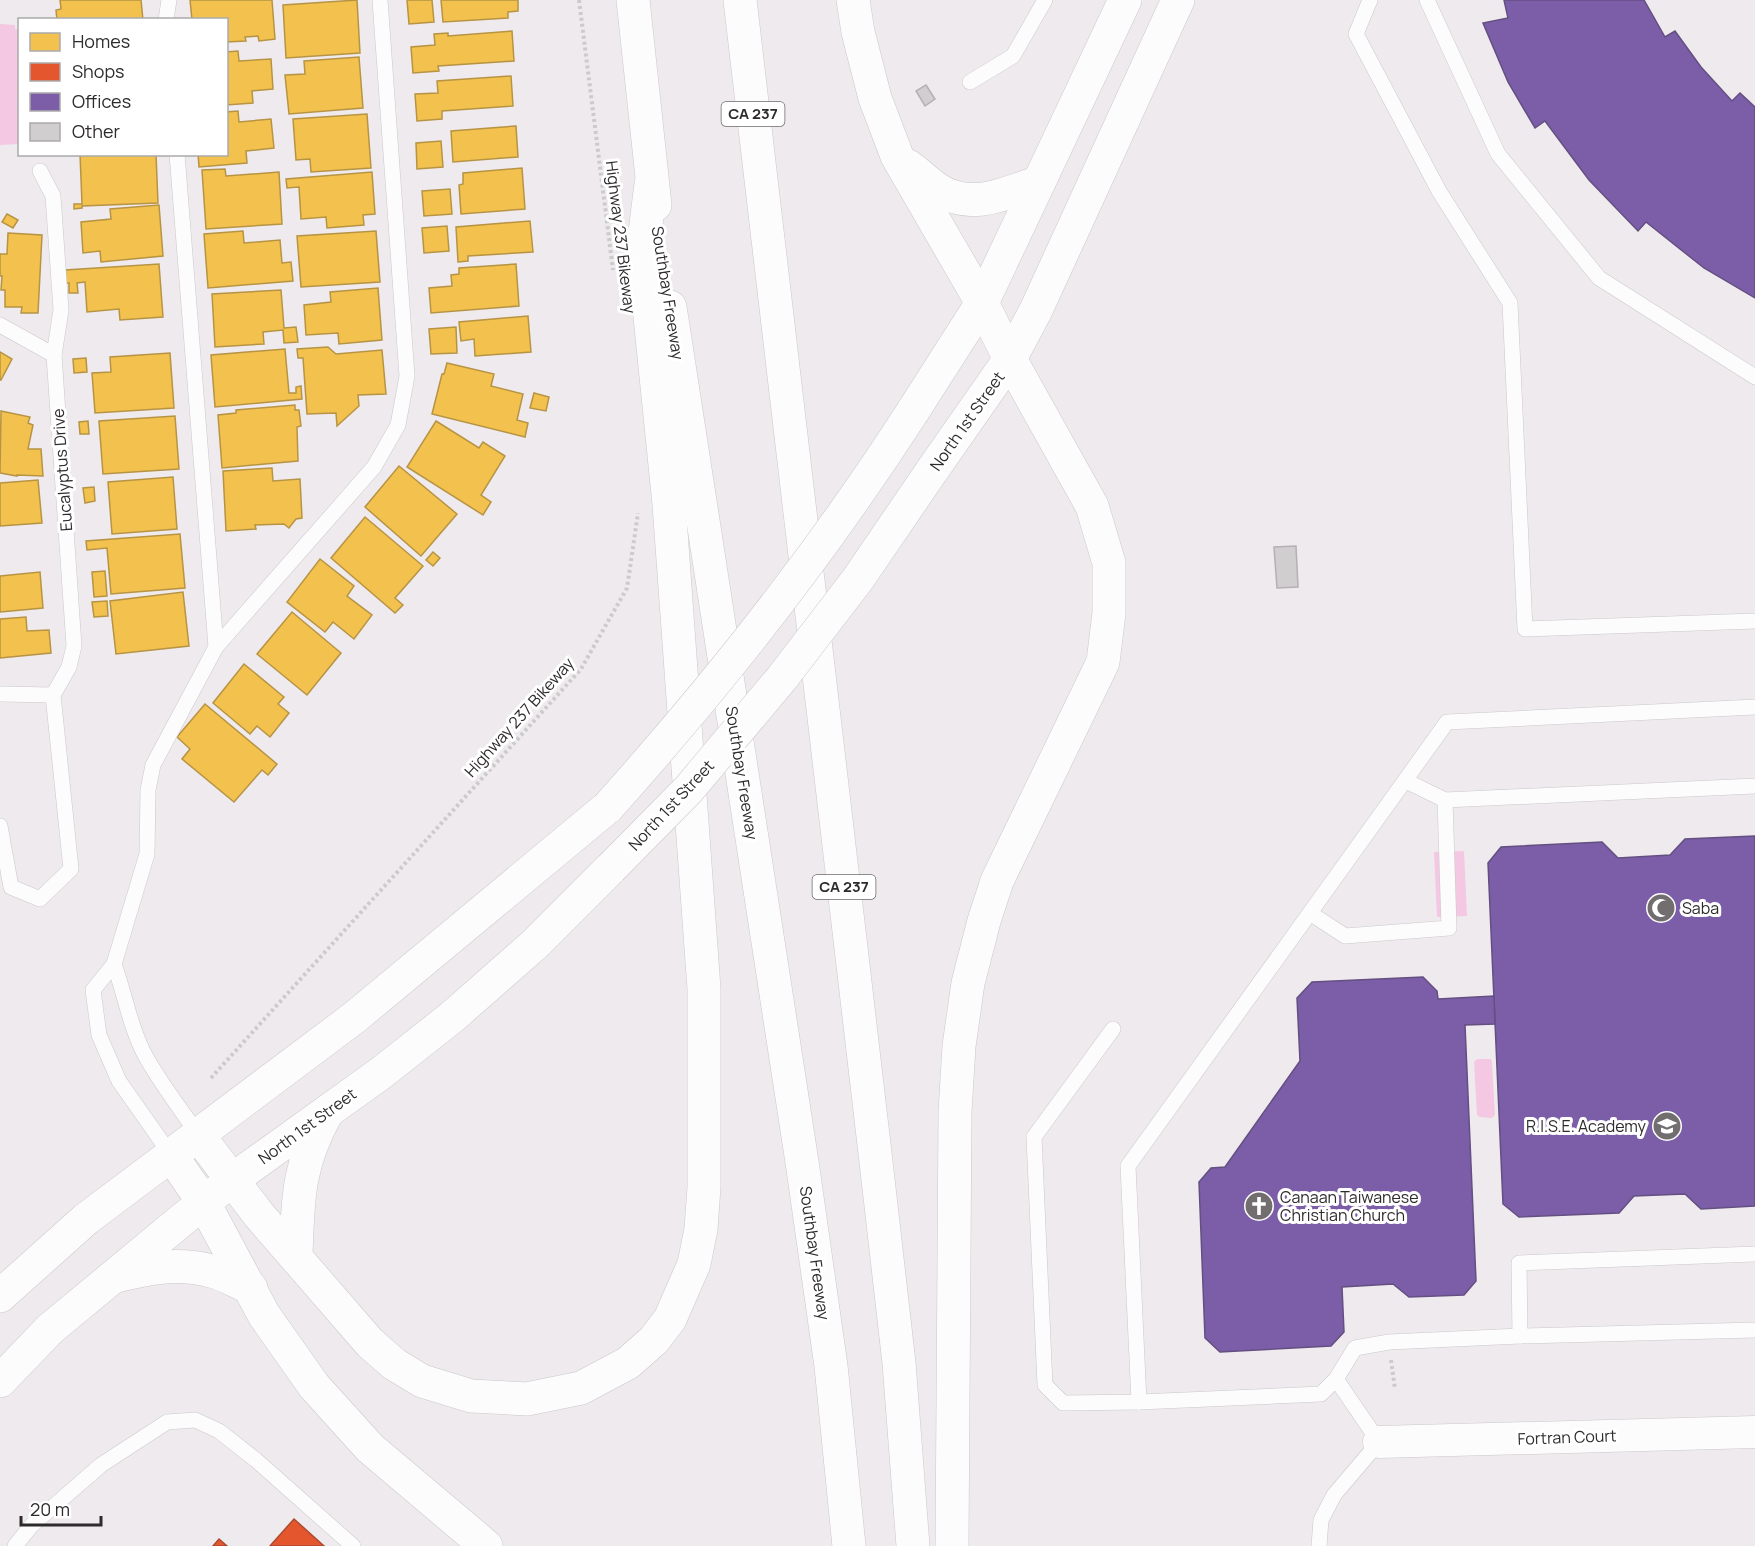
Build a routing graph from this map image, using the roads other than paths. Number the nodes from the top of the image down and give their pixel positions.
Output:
1 (169, 0) edge
2 (380, 0) edge
3 (633, 0) edge
4 (740, 0) edge
5 (853, 0) edge
6 (1046, 0) edge
7 (1125, 0) edge
8 (1178, 0) edge
9 (1370, 0) edge
10 (1426, 0) edge
11 (166, 18) edge
12 (970, 82) dead end
13 (177, 156) edge
14 (897, 156) junction
15 (40, 171) dead end
16 (1039, 182) junction
17 (651, 184) junction
18 (982, 303) junction
19 (0, 325) edge
20 (54, 355) junction
21 (1010, 359) junction
22 (1755, 377) edge
23 (1755, 621) edge
24 (216, 647) junction
25 (0, 694) edge
26 (53, 694) junction
27 (1755, 707) edge
28 (1406, 781) junction
29 (1755, 786) edge
30 (1445, 800) junction
31 (0, 826) edge
32 (1310, 913) junction
33 (114, 964) junction
34 (1113, 1029) dead end
35 (327, 1112) junction
36 (198, 1134) junction
37 (171, 1155) junction
38 (232, 1180) junction
39 (204, 1203) junction
40 (1755, 1254) edge
41 (296, 1255) junction
42 (113, 1277) junction
43 (250, 1288) junction
44 (0, 1296) edge
45 (1755, 1330) edge
46 (1520, 1336) junction
47 (1336, 1379) junction
48 (0, 1381) edge
49 (1139, 1402) junction
50 (1755, 1432) edge
51 (1379, 1442) junction
52 (15, 1546) edge
53 (353, 1546) edge
54 (486, 1546) edge
55 (849, 1546) edge
56 (913, 1546) edge
57 (952, 1546) edge
58 (1319, 1546) edge

1 - 11 lane
2 - 24 lane
3 - 17 main road, Southbay Freeway
4 - 56 main road, CA 237
5 - 14 main road
6 - 12 lane
7 - 16 main road
8 - 21 main road, North 1st Street
9 - 23 lane
10 - 22 lane
13 - 24 lane
14 - 16 main road
14 - 18 main road
15 - 20 lane, Eucalyptus Drive
16 - 18 main road
17 - 41 main road
17 - 55 main road, Southbay Freeway
18 - 21 main road
18 - 36 main road, bridge
19 - 20 lane
20 - 26 lane, Eucalyptus Drive
21 - 35 main road, North 1st Street, bridge
21 - 57 main road
24 - 33 lane
25 - 26 lane
26 - 31 lane
27 - 28 lane
28 - 30 lane
28 - 32 lane
29 - 30 lane
30 - 32 lane
32 - 49 lane
33 - 36 lane
33 - 37 lane
34 - 49 lane
35 - 38 main road, North 1st Street
35 - 41 main road
36 - 37 main road
36 - 38 main road
37 - 39 main road
37 - 44 main road
38 - 39 main road, North 1st Street
38 - 41 main road
39 - 42 main road, North 1st Street
39 - 43 main road
40 - 46 lane
42 - 43 main road
42 - 48 main road, North 1st Street
43 - 54 main road
45 - 46 lane
46 - 47 lane
47 - 49 lane
47 - 51 lane
50 - 51 street, Fortran Court
51 - 58 lane
52 - 53 lane

